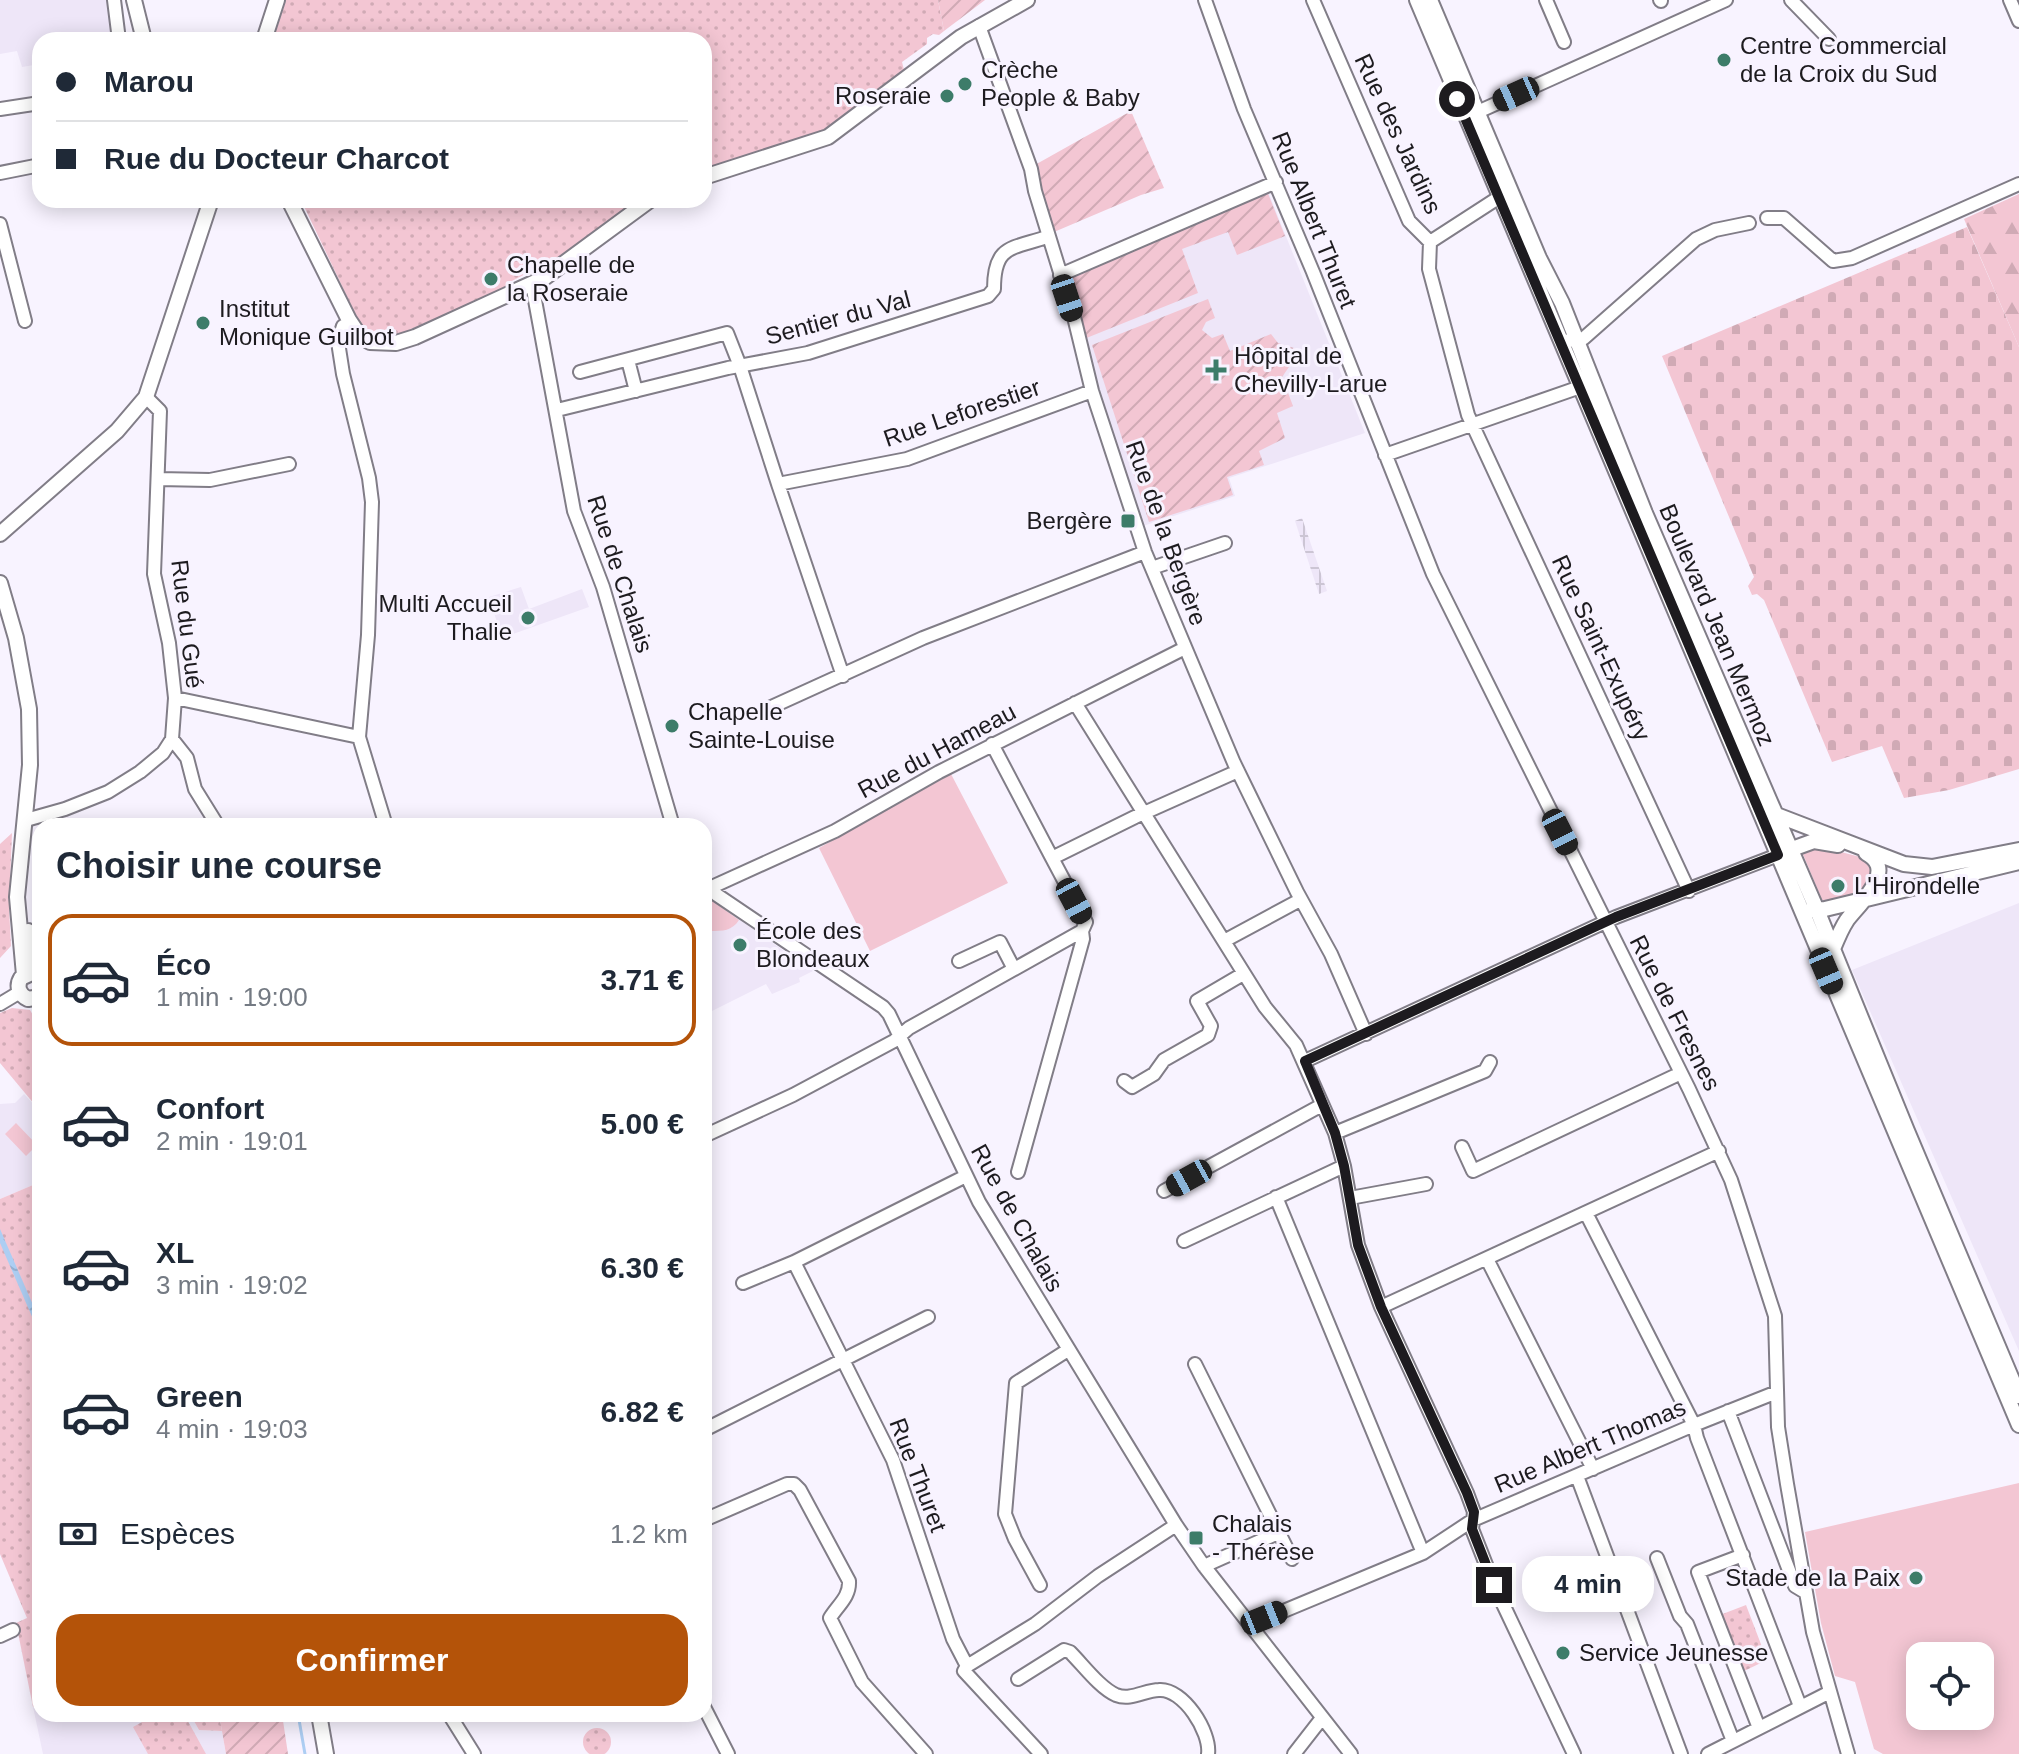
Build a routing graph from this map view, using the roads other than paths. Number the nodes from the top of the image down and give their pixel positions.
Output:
1 (114, 0) edge
2 (134, 0) edge
3 (277, 0) edge
4 (1027, 0) edge
5 (1205, 0) edge
6 (1313, 0) edge
7 (1417, 0) edge
8 (1430, 0) edge
9 (1546, 0) edge
10 (1726, 0) edge
11 (1791, 0) edge
12 (2010, 0) edge
13 (2019, 21) edge
14 (979, 26) junction
15 (118, 32) edge
16 (142, 32) edge
17 (267, 32) edge
18 (1829, 39) dead end
19 (1564, 42) dead end
20 (32, 104) edge
21 (0, 109) edge
22 (1471, 115) junction
23 (32, 167) edge
24 (0, 173) edge
25 (712, 174) edge
26 (1276, 182) junction
27 (2019, 184) edge
28 (1498, 198) junction
29 (208, 208) edge
30 (293, 208) edge
31 (639, 208) edge
32 (1767, 218) dead end
33 (1749, 223) dead end
34 (0, 224) edge
35 (1047, 237) junction
36 (1430, 242) junction
37 (1060, 275) junction
38 (329, 283) junction
39 (532, 284) junction
40 (25, 321) dead end
41 (343, 326) junction
42 (415, 337) junction
43 (1558, 337) junction
44 (1578, 342) junction
45 (628, 360) junction
46 (740, 366) junction
47 (580, 372) dead end
48 (1594, 383) junction
49 (1578, 387) junction
50 (636, 391) junction
51 (1092, 391) junction
52 (146, 397) junction
53 (557, 410) junction
54 (1473, 424) junction
55 (1385, 455) junction
56 (289, 464) dead end
57 (158, 479) junction
58 (778, 484) junction
59 (0, 534) edge
60 (1225, 543) dead end
61 (1145, 552) junction
62 (1152, 568) junction
63 (0, 583) edge
64 (1185, 648) junction
65 (843, 676) junction
66 (175, 698) junction
67 (1075, 703) junction
68 (767, 709) dead end
69 (359, 737) junction
70 (172, 739) junction
71 (992, 744) junction
72 (1238, 771) junction
73 (1142, 814) junction
74 (1774, 814) junction
75 (32, 818) edge
76 (33, 818) edge
77 (213, 818) edge
78 (384, 818) edge
79 (671, 818) edge
80 (26, 820) junction
81 (1856, 847) junction
82 (2019, 850) edge
83 (1784, 852) junction
84 (1052, 858) junction
85 (2019, 862) edge
86 (712, 886) edge
87 (712, 890) edge
88 (1689, 891) junction
89 (1794, 893) junction
90 (1866, 898) junction
91 (1300, 900) junction
92 (1817, 910) junction
93 (1605, 922) junction
94 (1082, 931) junction
95 (1224, 941) junction
96 (1833, 949) junction
97 (959, 961) dead end
98 (32, 966) edge
99 (1014, 969) junction
100 (1243, 974) junction
101 (32, 976) edge
102 (32, 999) edge
103 (32, 1000) edge
104 (0, 1004) edge
105 (1366, 1034) junction
106 (900, 1036) junction
107 (1305, 1061) junction
108 (1490, 1062) dead end
109 (1681, 1073) junction
110 (1124, 1081) dead end
111 (1322, 1105) junction
112 (712, 1132) edge
113 (1335, 1133) junction
114 (1462, 1147) dead end
115 (1719, 1151) junction
116 (1344, 1166) junction
117 (1018, 1172) dead end
118 (966, 1176) junction
119 (1426, 1184) dead end
120 (1164, 1191) dead end
121 (1276, 1197) junction
122 (1350, 1198) junction
123 (1586, 1213) junction
124 (1184, 1241) dead end
125 (1487, 1259) junction
126 (794, 1262) junction
127 (1958, 1265) junction
128 (743, 1283) dead end
129 (1381, 1307) junction
130 (928, 1317) dead end
131 (1068, 1350) junction
132 (844, 1362) junction
133 (1195, 1364) dead end
134 (1777, 1390) junction
135 (2019, 1396) edge
136 (1728, 1411) junction
137 (1694, 1425) junction
138 (2019, 1425) edge
139 (712, 1426) edge
140 (1593, 1469) junction
141 (1577, 1476) junction
142 (712, 1517) edge
143 (1473, 1520) junction
144 (1176, 1525) junction
145 (1278, 1533) junction
146 (1423, 1553) junction
147 (1743, 1555) junction
148 (1657, 1558) dead end
149 (1292, 1559) dead end
150 (1204, 1566) junction
151 (1040, 1585) dead end
152 (1805, 1592) junction
153 (1250, 1625) junction
154 (13, 1630) dead end
155 (0, 1636) edge
156 (967, 1666) junction
157 (1018, 1679) dead end
158 (1830, 1692) junction
159 (1800, 1706) junction
160 (1322, 1718) junction
161 (320, 1722) edge
162 (454, 1722) edge
163 (712, 1722) edge
164 (1759, 1728) junction
165 (1733, 1741) junction
166 (326, 1754) edge
167 (474, 1754) edge
168 (728, 1754) edge
169 (926, 1754) edge
170 (1041, 1754) edge
171 (1208, 1754) edge
172 (1294, 1754) edge
173 (1351, 1754) edge
174 (1574, 1754) edge
175 (1681, 1754) edge
176 (1708, 1754) edge
177 (1848, 1754) edge

1 - 15 street
2 - 16 main road
3 - 17 main road
4 - 14 main road
5 - 26 street, Rue Albert Thuret
6 - 36 street, Rue des Jardins
7 - 22 main road, Boulevard Jean Mermoz
8 - 22 main road, Boulevard Jean Mermoz
9 - 19 street
10 - 22 street
11 - 18 street
12 - 13 street
14 - 25 main road
14 - 35 street, Rue de la Bergère
20 - 21 street
22 - 28 main road, Boulevard Jean Mermoz
22 - 44 main road, Boulevard Jean Mermoz
23 - 24 street
26 - 37 street
26 - 55 street, Rue Albert Thuret
27 - 32 street
28 - 36 street
28 - 43 main road, Boulevard Jean Mermoz
29 - 52 main road
30 - 38 main road
31 - 39 main road
33 - 44 street
34 - 40 street
35 - 37 street, Rue de la Bergère
35 - 46 street, Sentier du Val
36 - 54 street, Rue des Jardins
37 - 51 street, Rue de la Bergère
38 - 41 main road
38 - 42 main road
39 - 42 main road
39 - 53 street, Rue de Chalais
41 - 42 main road
41 - 69 street
43 - 44 street
43 - 49 main road, Boulevard Jean Mermoz
44 - 48 main road, Boulevard Jean Mermoz
45 - 46 street, Sentier du Val
45 - 47 street, Sentier du Val
45 - 50 street
46 - 50 street
46 - 58 street
48 - 49 street
48 - 74 main road, Boulevard Jean Mermoz
49 - 54 street
49 - 83 main road, Boulevard Jean Mermoz
50 - 53 street
51 - 58 street, Rue Leforestier
51 - 61 street, Rue de la Bergère
52 - 57 street, Rue du Gué
52 - 59 main road
53 - 79 street, Rue de Chalais
54 - 55 street
54 - 88 street, Rue Saint-Exupéry
55 - 93 street, Rue de Fresnes
56 - 57 street
57 - 66 street, Rue du Gué
58 - 65 street
60 - 62 street
61 - 62 street, Rue de la Bergère
61 - 65 street
62 - 64 street, Rue de la Bergère
63 - 80 main road
64 - 67 street, Rue du Hameau
64 - 72 street, Rue de la Bergère
65 - 68 street
66 - 69 street
66 - 70 street, Rue du Gué
67 - 71 street, Rue du Hameau
67 - 73 street
69 - 78 street
70 - 76 street
70 - 77 street
71 - 84 street
71 - 86 street, Rue du Hameau
72 - 73 street
72 - 91 street, Rue de la Bergère
73 - 84 street
73 - 95 street
74 - 81 main road
74 - 83 main road, Boulevard Jean Mermoz
75 - 80 street
80 - 98 main road
81 - 82 main road
81 - 83 main road
81 - 90 main road
83 - 88 street
83 - 89 main road, Boulevard Jean Mermoz
83 - 92 main road, Boulevard Jean Mermoz
84 - 94 street
85 - 90 main road
87 - 106 street, Rue de Chalais
88 - 93 street
89 - 92 main road
89 - 127 main road, Boulevard Jean Mermoz
90 - 92 main road
90 - 96 main road
91 - 95 street
91 - 105 street, Rue de la Bergère
92 - 96 main road, Boulevard Jean Mermoz
93 - 105 street
93 - 109 street, Rue de Fresnes
94 - 99 street
94 - 117 street
95 - 100 street
96 - 127 main road, Boulevard Jean Mermoz
97 - 99 street
99 - 106 street
100 - 107 street
100 - 110 street
101 - 102 main road
103 - 104 street
105 - 107 street
106 - 112 street
106 - 118 street, Rue de Chalais
107 - 111 street
108 - 113 street
109 - 114 street
109 - 115 street, Rue de Fresnes
111 - 113 street
111 - 120 street
113 - 116 street
115 - 123 street
115 - 134 street, Rue de Fresnes
116 - 121 street
116 - 122 street
118 - 126 street
118 - 131 street, Rue de Chalais
119 - 122 street
121 - 124 street
121 - 146 street
122 - 129 street
123 - 125 street
123 - 137 street
125 - 129 street
125 - 140 street
126 - 128 street
126 - 132 street, Rue Thuret
127 - 135 main road
127 - 138 main road
129 - 143 street
130 - 132 street
131 - 144 street, Rue de Chalais
131 - 151 street
132 - 139 street
132 - 156 street, Rue Thuret
133 - 145 street
134 - 136 street, Rue Albert Thomas
134 - 152 street, Rue de Fresnes
136 - 137 street, Rue Albert Thomas
136 - 152 street
137 - 140 street, Rue Albert Thomas
137 - 147 street
140 - 141 street, Rue Albert Thomas
141 - 143 street, Rue Albert Thomas
141 - 175 street
142 - 169 street
143 - 146 street, Rue Albert Thomas
143 - 174 street
144 - 150 street, Rue de Chalais
144 - 156 street
145 - 149 street
145 - 150 street
146 - 153 street, Rue Albert Thomas
147 - 159 street
147 - 164 street
148 - 165 street
150 - 153 street, Rue de Chalais
152 - 158 street
153 - 160 street, Rue de Chalais
154 - 155 street
156 - 170 street, Rue Thuret
157 - 171 street
158 - 159 street
158 - 177 street
159 - 164 street
160 - 172 street
160 - 173 street, Rue de Chalais
161 - 166 main road
162 - 167 street
163 - 168 street
164 - 165 street
165 - 176 street

